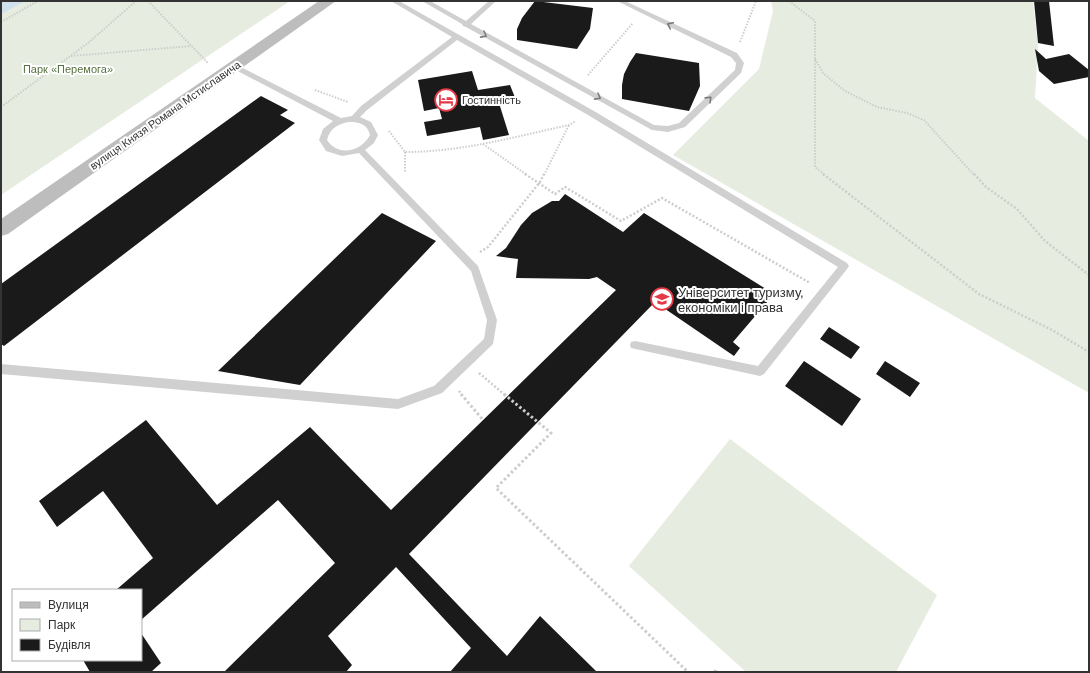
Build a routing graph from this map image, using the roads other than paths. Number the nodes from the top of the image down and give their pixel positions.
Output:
1 (328, 1) edge
2 (394, 1) edge
3 (425, 1) edge
4 (493, 1) edge
5 (620, 1) edge
6 (465, 25) junction
7 (458, 36) junction
8 (234, 67) junction
9 (354, 119) junction
10 (340, 120) junction
11 (360, 150) junction
12 (1, 229) edge
13 (635, 345) dead end
14 (1, 369) edge

1 - 8 street, вулиця Князя Романа Мстиславича
2 - 7 lane
3 - 6 lane
4 - 6 lane
6 -> 5 lane
7 - 9 lane
7 - 13 lane
8 - 10 lane
8 - 12 street, вулиця Князя Романа Мстиславича
9 - 10 lane
9 - 11 lane
10 - 11 lane
11 - 14 lane

